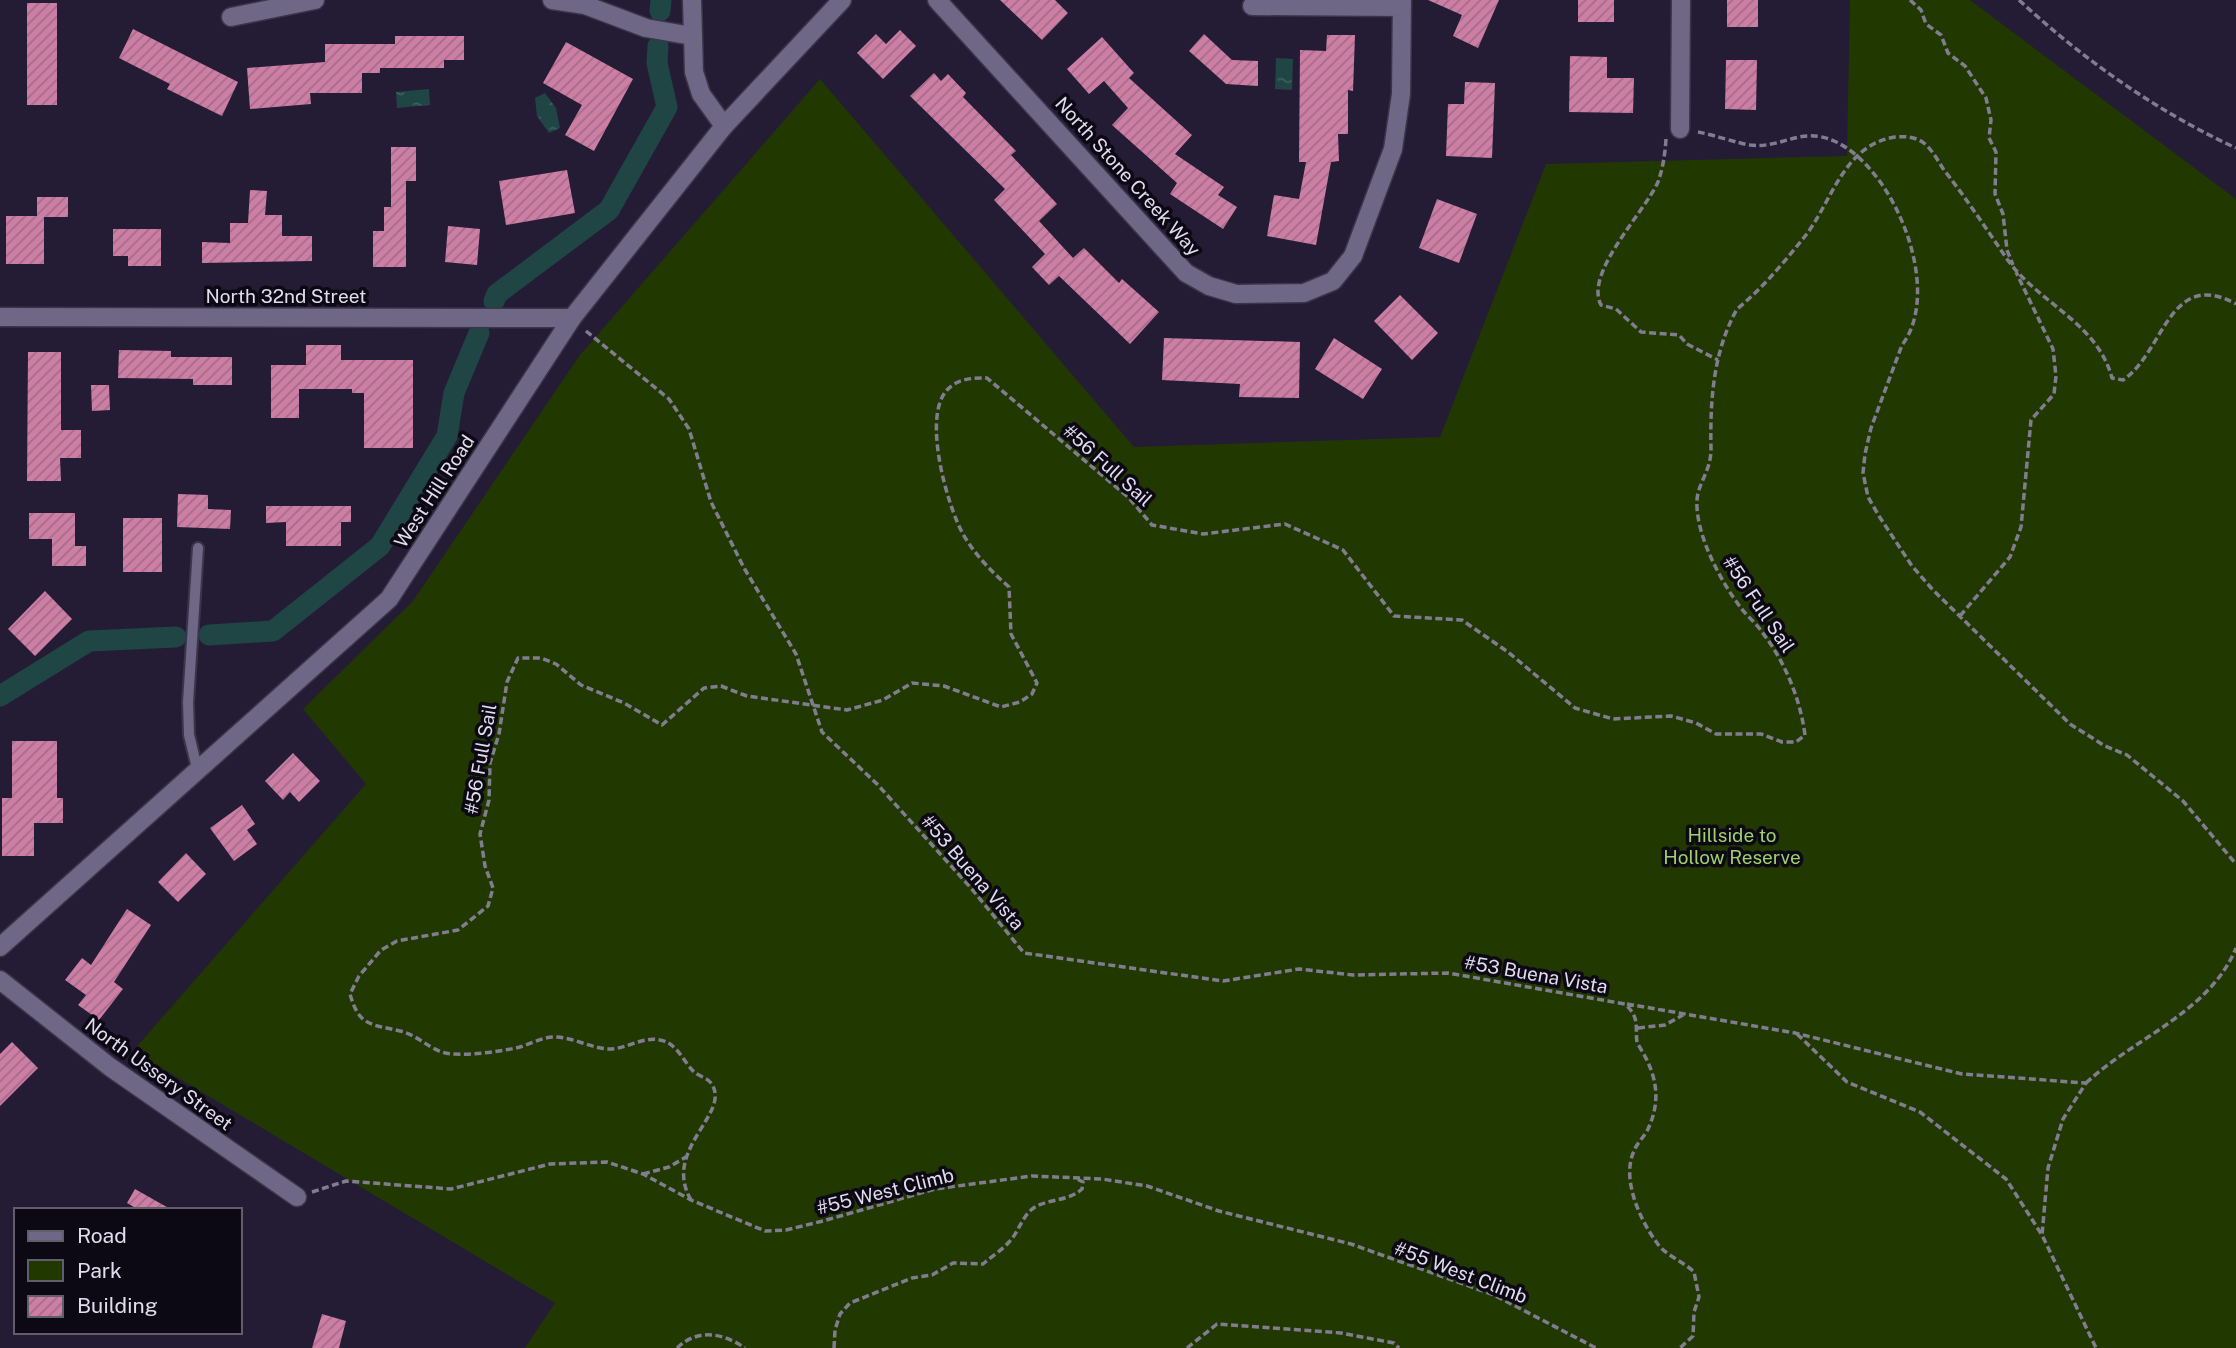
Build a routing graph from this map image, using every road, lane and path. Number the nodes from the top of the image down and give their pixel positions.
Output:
1 (315, 0) edge
2 (552, 0) edge
3 (692, 0) edge
4 (842, 0) edge
5 (937, 0) edge
6 (1681, 0) edge
7 (1910, 0) edge
8 (2019, 0) edge
9 (1402, 4) edge
10 (1252, 6) dead end
11 (231, 17) dead end
12 (692, 36) junction
13 (1685, 125) junction
14 (724, 126) junction
15 (2236, 148) edge
16 (1856, 157) junction
17 (2014, 267) junction
18 (2236, 304) edge
19 (0, 317) edge
20 (571, 318) junction
21 (1718, 360) junction
22 (198, 548) dead end
23 (1960, 616) junction
24 (813, 704) junction
25 (198, 772) junction
26 (2236, 864) edge
27 (0, 947) edge
28 (2236, 947) edge
29 (0, 980) edge
30 (1625, 1004) junction
31 (1685, 1014) junction
32 (1638, 1028) junction
33 (1795, 1033) junction
34 (2086, 1083) junction
35 (685, 1157) junction
36 (643, 1174) junction
37 (1070, 1176) junction
38 (297, 1197) joint
39 (691, 1200) junction
40 (2042, 1236) junction
41 (677, 1348) edge
42 (745, 1348) edge
43 (834, 1348) edge
44 (1187, 1348) edge
45 (1399, 1348) edge
46 (1596, 1348) edge
47 (1680, 1348) edge
48 (2096, 1348) edge

1 - 11 street
2 - 12 street
3 - 12 street
4 - 14 street, West Hill Road
5 - 9 street, North Stone Creek Way
6 - 13 street
7 - 17 path
8 - 15 path
9 - 10 street, North Stone Creek Way
12 - 14 street
13 - 16 path
13 - 21 path
14 - 20 street, West Hill Road
16 - 17 path, #56 Full Sail
16 - 21 path, #56 Full Sail
16 - 23 path
17 - 18 path, #56 Full Sail
17 - 23 path
19 - 20 street, North 32nd Street
20 - 24 path, #53 Buena Vista
20 - 25 street, West Hill Road
21 - 24 path, #56 Full Sail
22 - 25 lane
23 - 26 path
24 - 30 path, #53 Buena Vista
24 - 35 path, #56 Full Sail
25 - 27 street, West Hill Road
28 - 34 path
29 - 38 street, North Ussery Street
30 - 31 path, #53 Buena Vista
30 - 32 path, #53 Buena Vista
31 - 32 path
31 - 33 path, #53 Buena Vista
32 - 47 path, #53 Buena Vista
33 - 34 path, #53 Buena Vista
33 - 40 path
34 - 40 path
35 - 36 path
35 - 39 path, #56 Full Sail
36 - 38 path, #55 West Climb
36 - 39 path, #55 West Climb
37 - 39 path, #55 West Climb
37 - 43 path
37 - 46 path, #55 West Climb
40 - 48 path
41 - 42 path
44 - 45 path

